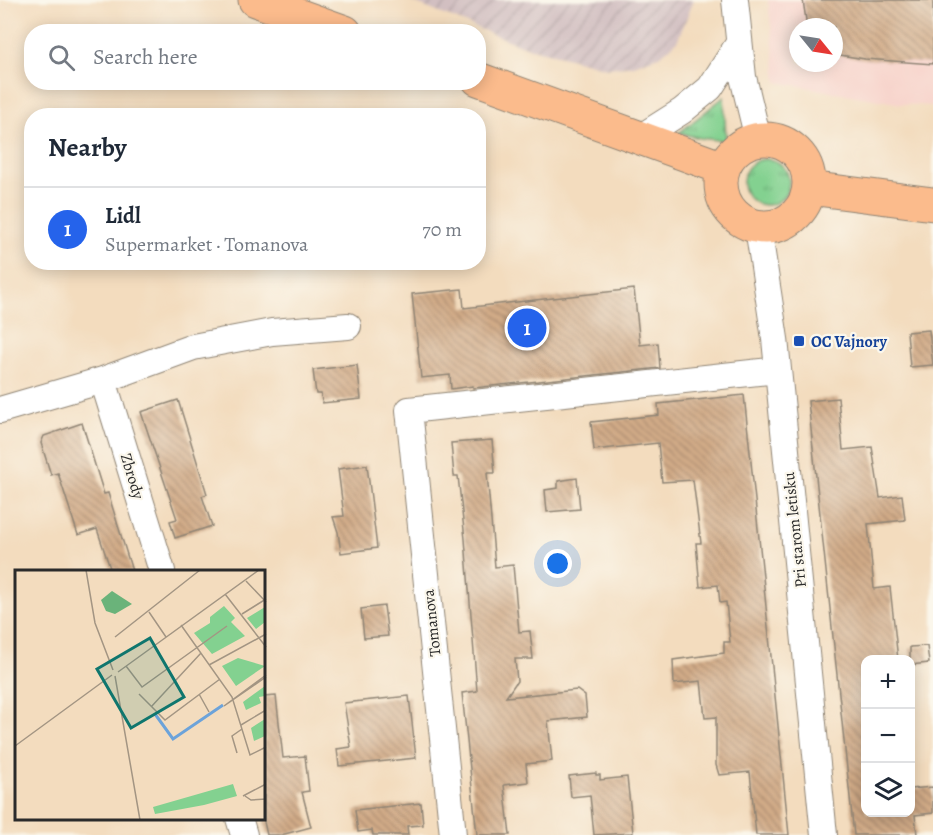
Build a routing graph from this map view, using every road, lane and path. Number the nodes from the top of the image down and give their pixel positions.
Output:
1 (255, 0) edge
2 (735, 0) edge
3 (322, 24) edge
4 (739, 43) junction
5 (486, 82) edge
6 (641, 137) junction
7 (758, 139) junction
8 (723, 168) junction
9 (809, 188) junction
10 (933, 204) edge
11 (758, 226) junction
12 (348, 326) dead end
13 (778, 370) junction
14 (103, 380) junction
15 (0, 410) edge
16 (162, 570) edge
17 (239, 820) edge
18 (244, 835) edge
19 (453, 835) edge
20 (824, 835) edge

1 - 3 main road
2 - 4 street
4 - 6 street
4 - 7 street
5 - 6 main road
6 - 8 main road
7 - 8 main road
7 - 9 main road
8 - 11 main road
9 - 10 main road
9 - 11 main road
11 - 13 street, Pri starom letisku
12 - 14 street
13 - 19 street, Tomanova
13 - 20 street, Pri starom letisku
14 - 15 street
14 - 16 street, Zbrody
17 - 18 street

